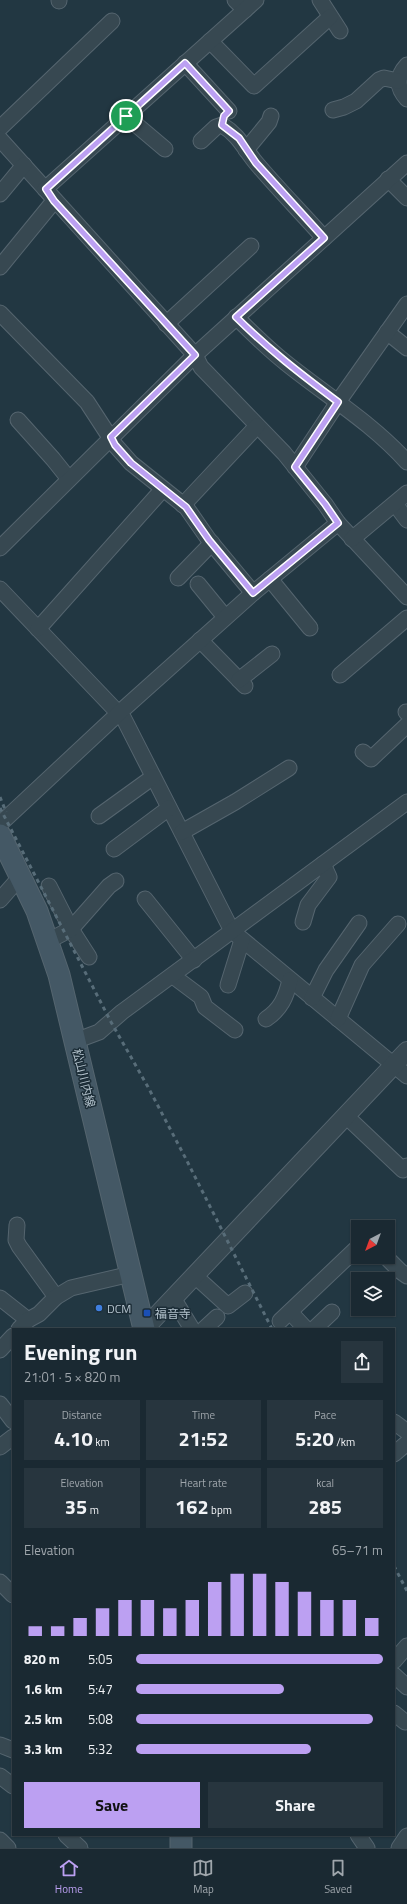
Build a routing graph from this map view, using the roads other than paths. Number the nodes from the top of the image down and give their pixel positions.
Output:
1 (320, 0) edge
2 (245, 3) edge
3 (330, 17) junction
4 (112, 21) dead end
5 (340, 31) dead end
6 (210, 41) junction
7 (185, 63) junction
8 (407, 65) edge
9 (398, 81) junction
10 (407, 99) edge
11 (333, 110) dead end
12 (126, 116) junction
13 (271, 116) dead end
14 (222, 125) junction
15 (0, 128) edge
16 (0, 139) edge
17 (201, 141) dead end
18 (165, 149) dead end
19 (246, 150) junction
20 (407, 163) edge
21 (24, 165) junction
22 (388, 180) junction
23 (0, 194) edge
24 (50, 195) junction
25 (407, 198) edge
26 (324, 238) junction
27 (251, 246) dead end
28 (0, 267) edge
29 (407, 304) edge
30 (0, 313) edge
31 (236, 317) junction
32 (166, 324) junction
33 (387, 332) junction
34 (407, 348) edge
35 (195, 355) junction
36 (338, 402) junction
37 (18, 420) dead end
38 (257, 426) junction
39 (111, 437) junction
40 (407, 462) edge
41 (295, 467) junction
42 (69, 479) junction
43 (163, 489) junction
44 (407, 493) edge
45 (395, 504) junction
46 (183, 505) junction
47 (407, 520) edge
48 (338, 523) junction
49 (352, 539) junction
50 (212, 543) junction
51 (2, 544) edge
52 (178, 578) dead end
53 (270, 579) junction
54 (198, 584) dead end
55 (0, 589) edge
56 (253, 593) junction
57 (407, 597) edge
58 (225, 617) junction
59 (407, 618) edge
60 (310, 628) dead end
61 (38, 629) junction
62 (200, 640) junction
63 (272, 654) dead end
64 (340, 675) dead end
65 (120, 713) junction
66 (407, 716) edge
67 (363, 752) dead end
68 (289, 768) dead end
69 (153, 777) junction
70 (407, 802) edge
71 (169, 808) junction
72 (99, 816) dead end
73 (0, 824) edge
74 (182, 832) junction
75 (0, 834) edge
76 (114, 849) dead end
77 (323, 864) junction
78 (21, 876) junction
79 (116, 881) dead end
80 (49, 886) dead end
81 (145, 899) dead end
82 (0, 900) edge
83 (303, 922) dead end
84 (359, 923) dead end
85 (398, 924) dead end
86 (71, 929) junction
87 (237, 936) junction
88 (48, 941) junction
89 (89, 957) dead end
90 (194, 960) junction
91 (173, 976) junction
92 (290, 980) junction
93 (228, 985) dead end
94 (312, 998) junction
95 (266, 1019) dead end
96 (338, 1019) junction
97 (235, 1030) dead end
98 (75, 1041) junction
99 (407, 1051) edge
100 (400, 1071) edge
101 (346, 1116) junction
102 (407, 1166) edge
103 (17, 1225) dead end
104 (351, 1254) edge
105 (394, 1264) edge
106 (131, 1274) junction
107 (195, 1276) junction
108 (407, 1276) edge
109 (245, 1294) dead end
110 (56, 1297) junction
111 (0, 1298) edge
112 (173, 1298) junction
113 (332, 1312) dead end
114 (217, 1317) dead end
115 (24, 1325) edge
116 (144, 1328) edge
117 (145, 1328) edge
118 (191, 1328) edge
119 (205, 1328) edge
120 (304, 1328) edge
121 (315, 1328) edge
122 (12, 1337) edge
123 (0, 1350) edge
124 (0, 1404) edge
125 (12, 1419) edge
126 (404, 1431) edge
127 (12, 1438) edge
128 (0, 1447) edge
129 (395, 1452) edge
130 (0, 1582) edge
131 (12, 1593) edge
132 (395, 1677) edge
133 (407, 1687) edge
134 (0, 1745) edge
135 (12, 1750) edge
136 (0, 1776) edge
137 (12, 1785) edge
138 (67, 1836) edge
139 (181, 1836) edge
140 (359, 1836) edge
141 (407, 1836) edge
142 (0, 1840) edge
143 (8, 1848) edge
144 (80, 1848) edge
145 (181, 1848) edge
146 (367, 1848) edge
147 (399, 1848) edge

1 - 3 street
2 - 6 street
3 - 5 street
3 - 6 street
4 - 15 street
6 - 7 street
7 - 12 street
7 - 14 street
8 - 9 street
9 - 10 street
9 - 11 street
12 - 18 street
12 - 24 street
13 - 19 street
14 - 17 street
14 - 19 street
16 - 21 street
19 - 26 street
20 - 22 street
21 - 23 street
21 - 24 street
22 - 25 street
22 - 26 street
24 - 28 street
24 - 32 street
26 - 31 street
27 - 32 street
29 - 33 street
30 - 39 street
31 - 35 street
31 - 36 street
32 - 35 street
33 - 34 street
33 - 36 street
35 - 38 street
35 - 39 street
36 - 40 street
36 - 41 street
37 - 42 street
38 - 41 street
38 - 46 street
39 - 42 street
39 - 43 street
41 - 48 street
42 - 51 street
43 - 46 street
43 - 61 street
44 - 45 street
45 - 47 street
45 - 49 street
46 - 50 street
48 - 49 street
48 - 53 street
49 - 57 street
50 - 52 street
50 - 56 street
53 - 56 street
53 - 60 street
54 - 58 street
55 - 61 street
56 - 58 street
58 - 62 street
59 - 64 street
61 - 65 street
62 - 63 street
62 - 65 street
65 - 69 street
65 - 73 street
66 - 67 street
68 - 74 street
69 - 71 street
69 - 72 street
70 - 77 street
71 - 74 street
71 - 76 street
74 - 87 street
75 - 78 main road, 松山川内線
77 - 83 street
77 - 87 street
78 - 82 street
78 - 88 main road, 松山川内線
79 - 86 street
80 - 86 street
81 - 90 street
84 - 94 street
85 - 96 street
86 - 88 street
86 - 89 street
87 - 90 street
87 - 92 street
87 - 93 street
88 - 98 main road, 松山川内線
90 - 91 street
91 - 97 street
91 - 98 street
92 - 94 street
92 - 95 street
94 - 96 street
96 - 100 street
98 - 106 main road, 松山川内線
99 - 100 street
100 - 101 street
101 - 102 street
101 - 107 street
103 - 110 street
104 - 120 street
105 - 108 street
106 - 110 street
106 - 116 main road, 松山川内線
107 - 109 street
107 - 112 street
110 - 115 street
111 - 115 street
112 - 117 street
112 - 118 street
113 - 121 street
114 - 119 street
122 - 123 street
124 - 125 street
126 - 129 street
127 - 128 street
130 - 131 street
132 - 133 street
134 - 135 street
136 - 137 street
138 - 144 street
139 - 145 main road
140 - 146 street
141 - 147 street
142 - 143 street

